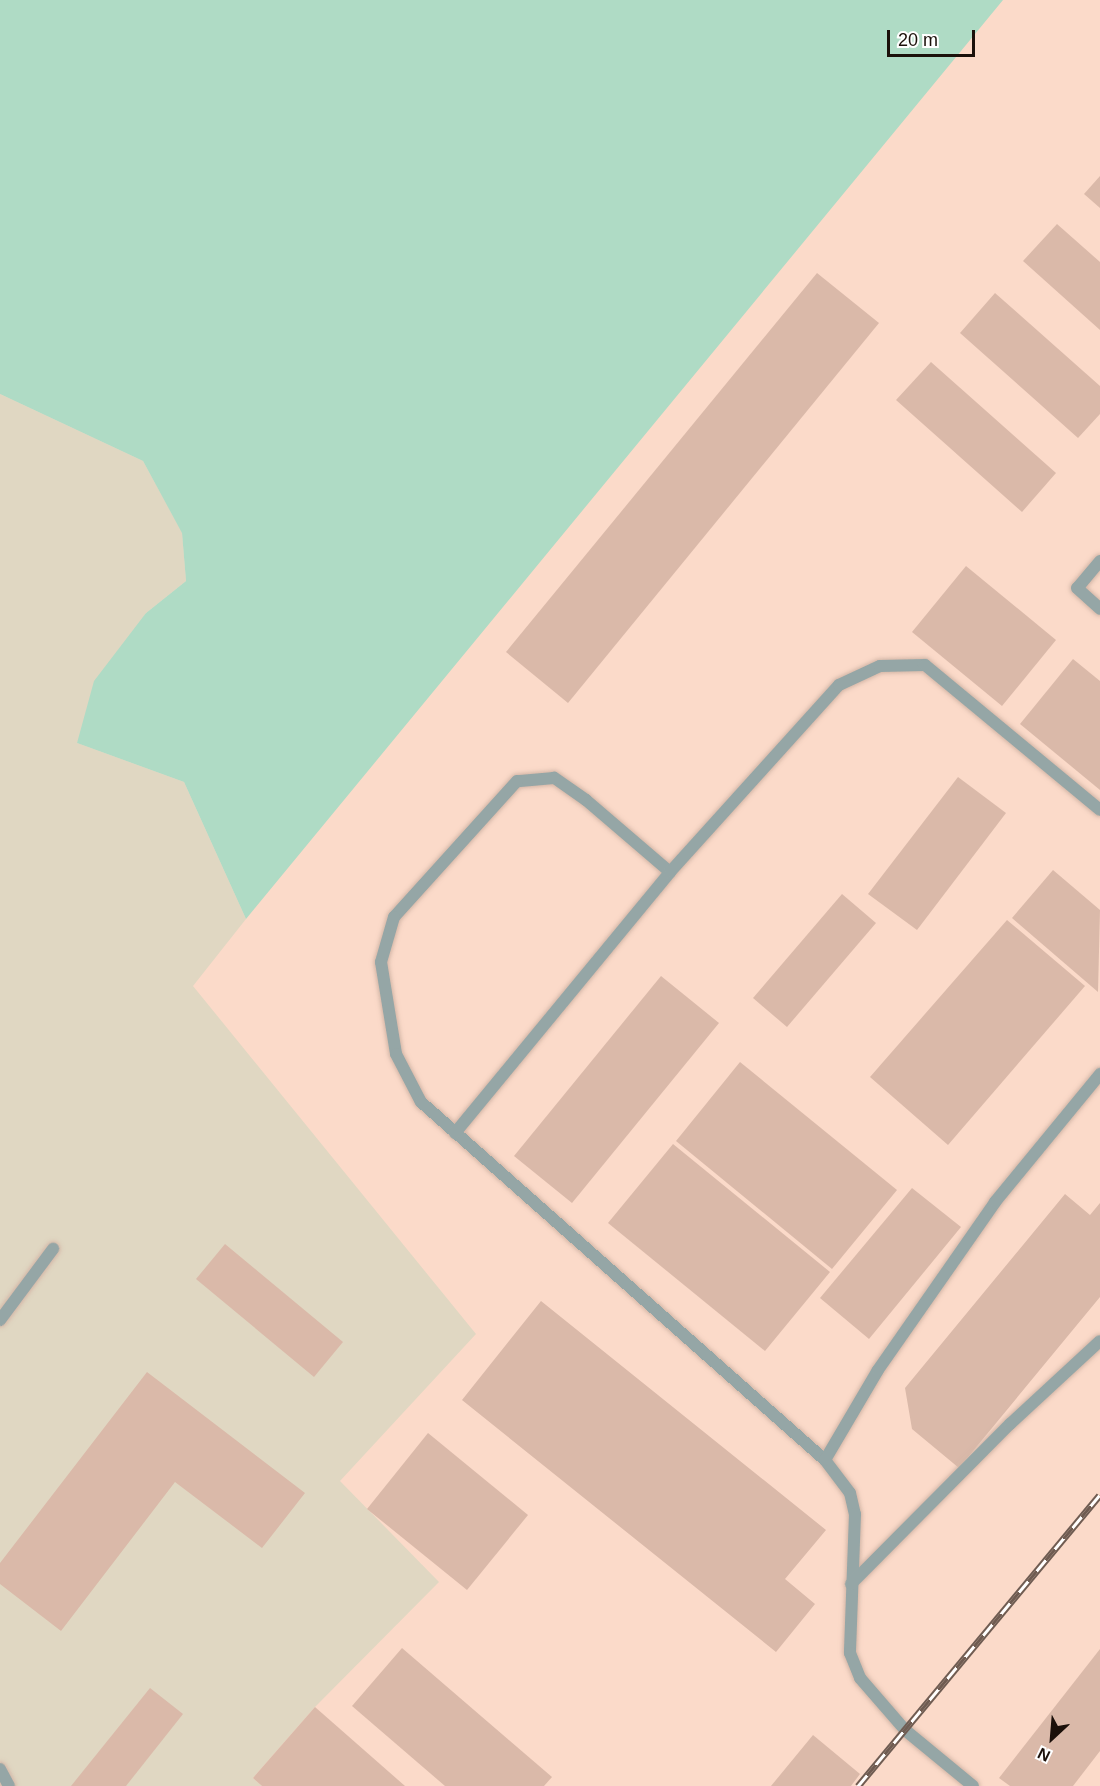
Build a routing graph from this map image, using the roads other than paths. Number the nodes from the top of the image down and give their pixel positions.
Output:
1 (1100, 561) edge
2 (1100, 609) edge
3 (1100, 810) edge
4 (670, 872) junction
5 (1100, 1074) edge
6 (455, 1132) junction
7 (53, 1249) dead end
8 (0, 1320) edge
9 (1100, 1341) edge
10 (825, 1460) junction
11 (851, 1584) junction
12 (0, 1769) edge
13 (9, 1786) edge
14 (974, 1786) edge

1 - 2 lane
3 - 4 lane
4 - 6 lane
4 - 6 lane
5 - 10 lane
6 - 10 lane
7 - 8 lane
9 - 11 lane
10 - 11 lane
11 - 14 lane
12 - 13 lane

